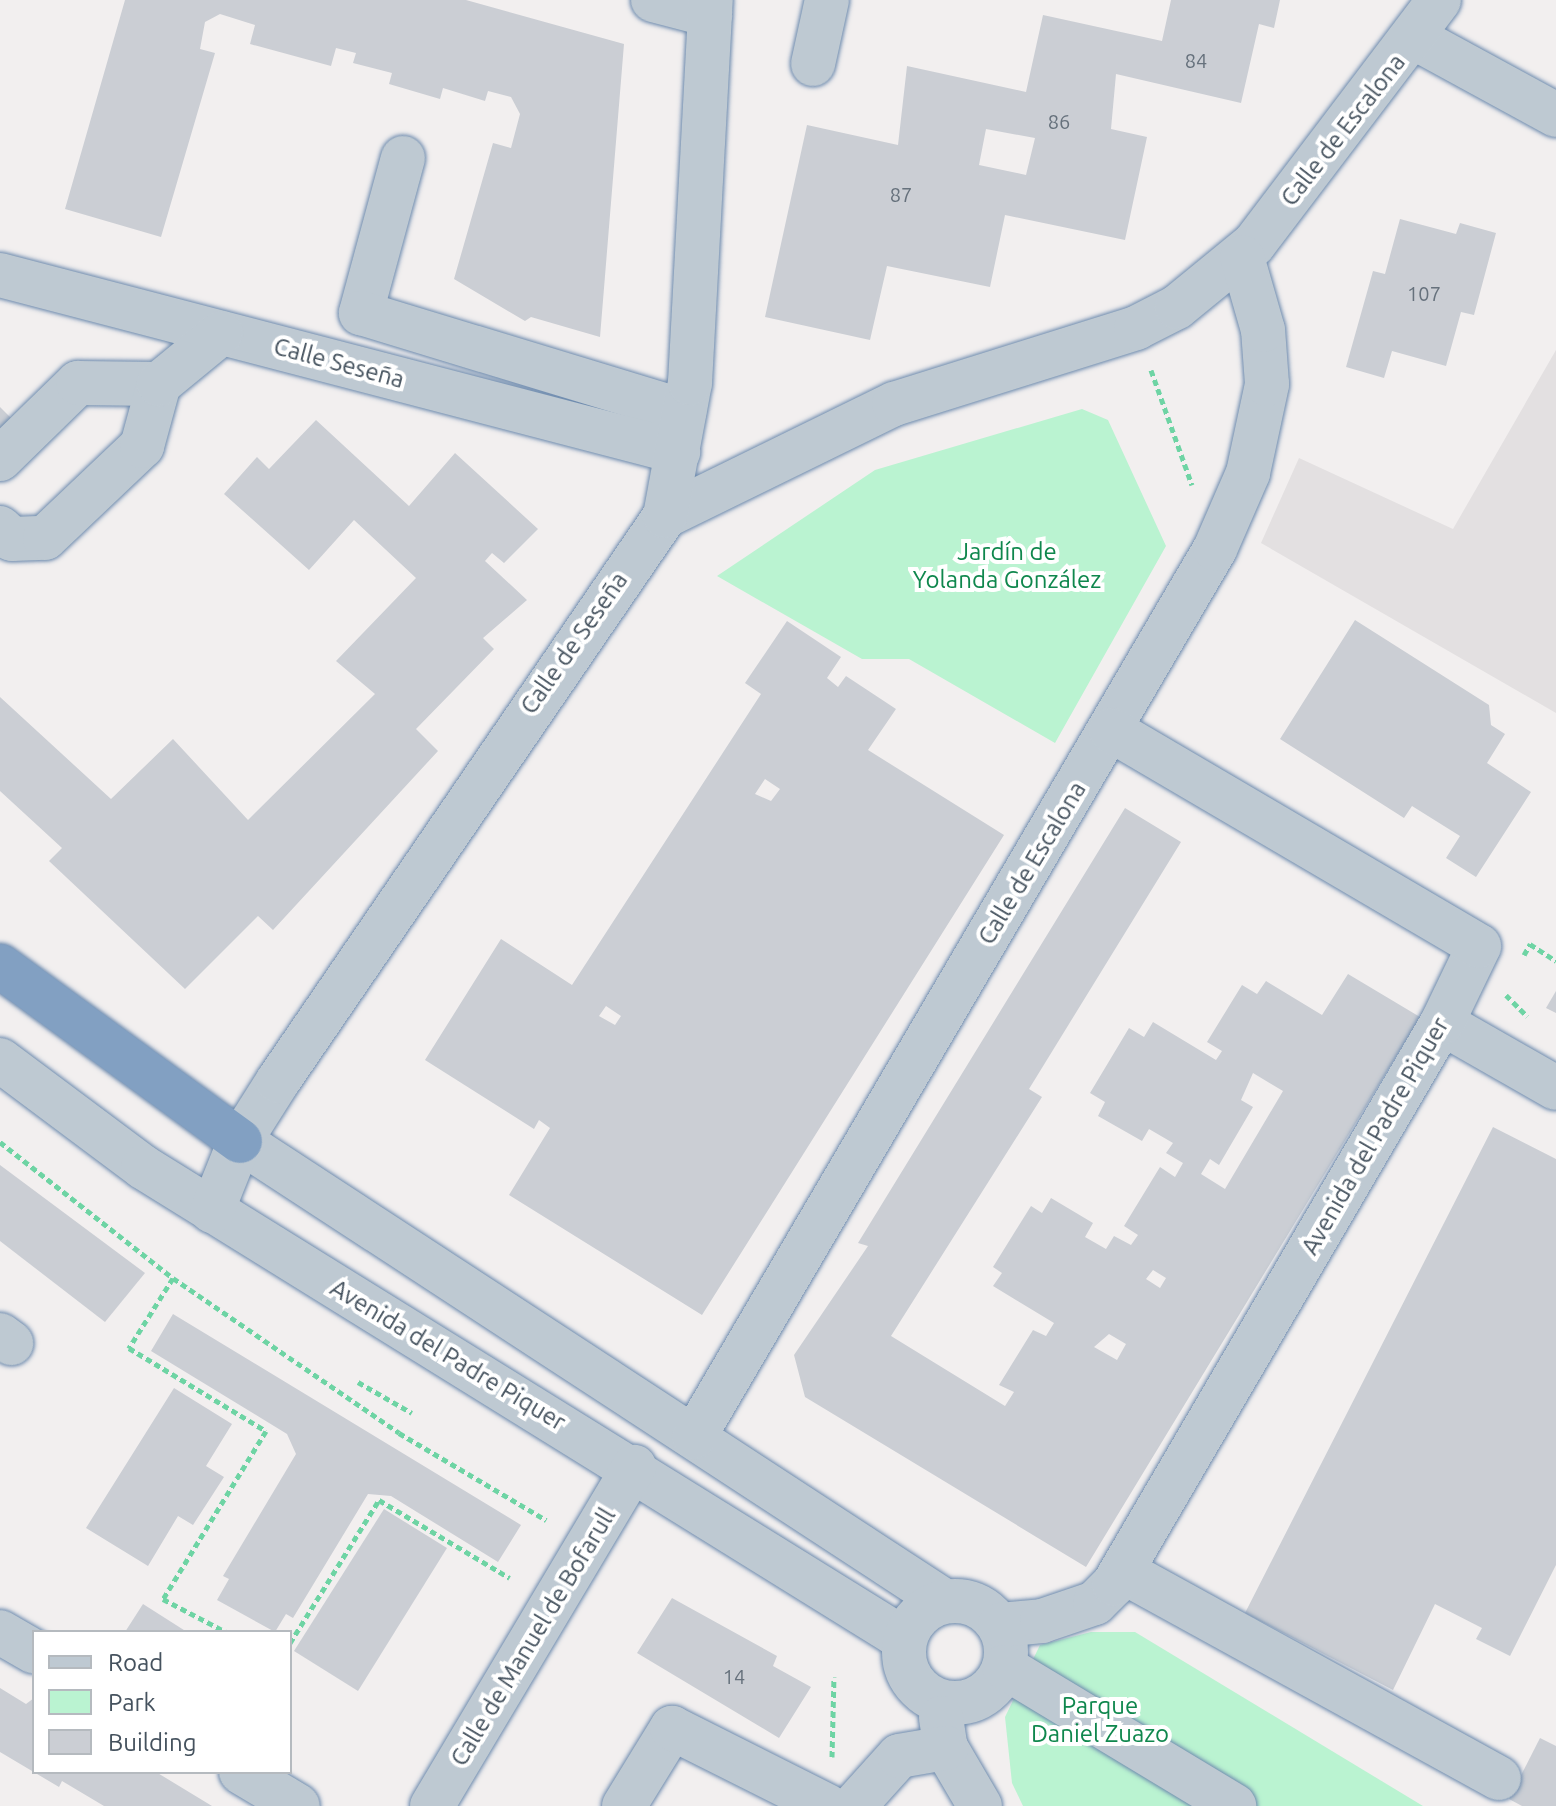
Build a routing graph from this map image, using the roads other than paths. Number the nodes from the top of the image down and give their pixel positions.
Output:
1 (653, 0) edge
2 (827, 0) edge
3 (1439, 0) edge
4 (710, 8) edge
5 (1415, 38) junction
6 (813, 64) dead end
7 (1556, 115) edge
8 (403, 158) dead end
9 (1242, 257) junction
10 (0, 275) edge
11 (221, 333) junction
12 (159, 384) junction
13 (681, 432) junction
14 (0, 459) edge
15 (665, 516) junction
16 (0, 528) edge
17 (1111, 730) junction
18 (0, 966) edge
19 (1442, 1023) junction
20 (0, 1060) edge
21 (1556, 1088) edge
22 (240, 1141) junction
23 (212, 1211) junction
24 (694, 1437) junction
25 (634, 1467) junction
26 (1122, 1571) junction
27 (944, 1601) junction
28 (0, 1632) edge
29 (904, 1639) junction
30 (1002, 1646) junction
31 (32, 1651) edge
32 (938, 1702) junction
33 (946, 1748) junction
34 (246, 1775) edge
35 (1499, 1778) dead end
36 (298, 1806) edge
37 (432, 1806) edge
38 (624, 1806) edge
39 (827, 1806) edge
40 (854, 1806) edge
41 (980, 1806) edge
42 (1234, 1806) edge

1 - 4 street
2 - 6 street
3 - 5 street, Calle de Escalona
4 - 13 street, Calle de Seseña
5 - 7 street
5 - 9 street, Calle de Escalona
8 - 13 street
9 - 15 street, Calle de Escalona
9 - 17 street, Calle de Escalona
10 - 11 street, Calle Seseña
11 - 12 street
11 - 13 street, Calle Seseña
12 - 14 street
12 - 16 street
13 - 15 street, Calle de Seseña
15 - 22 street, Calle de Seseña
17 - 19 street, Avenida del Padre Piquer
17 - 24 street, Calle de Escalona
18 - 22 highway
19 - 21 street
19 - 26 street, Avenida del Padre Piquer
20 - 23 street, Avenida del Padre Piquer
22 - 23 street, Calle de Seseña
22 - 24 street
23 - 25 street, Avenida del Padre Piquer
24 - 27 street
25 - 29 street, Avenida del Padre Piquer
25 - 37 street, Calle de Manuel de Bofarull
26 - 30 street, Avenida del Padre Piquer
26 - 35 street
27 - 29 street
27 - 30 street
28 - 31 street
29 - 32 street
30 - 32 street
30 - 42 street
32 - 33 street
33 - 40 street
33 - 41 street
34 - 36 street
38 - 39 street

